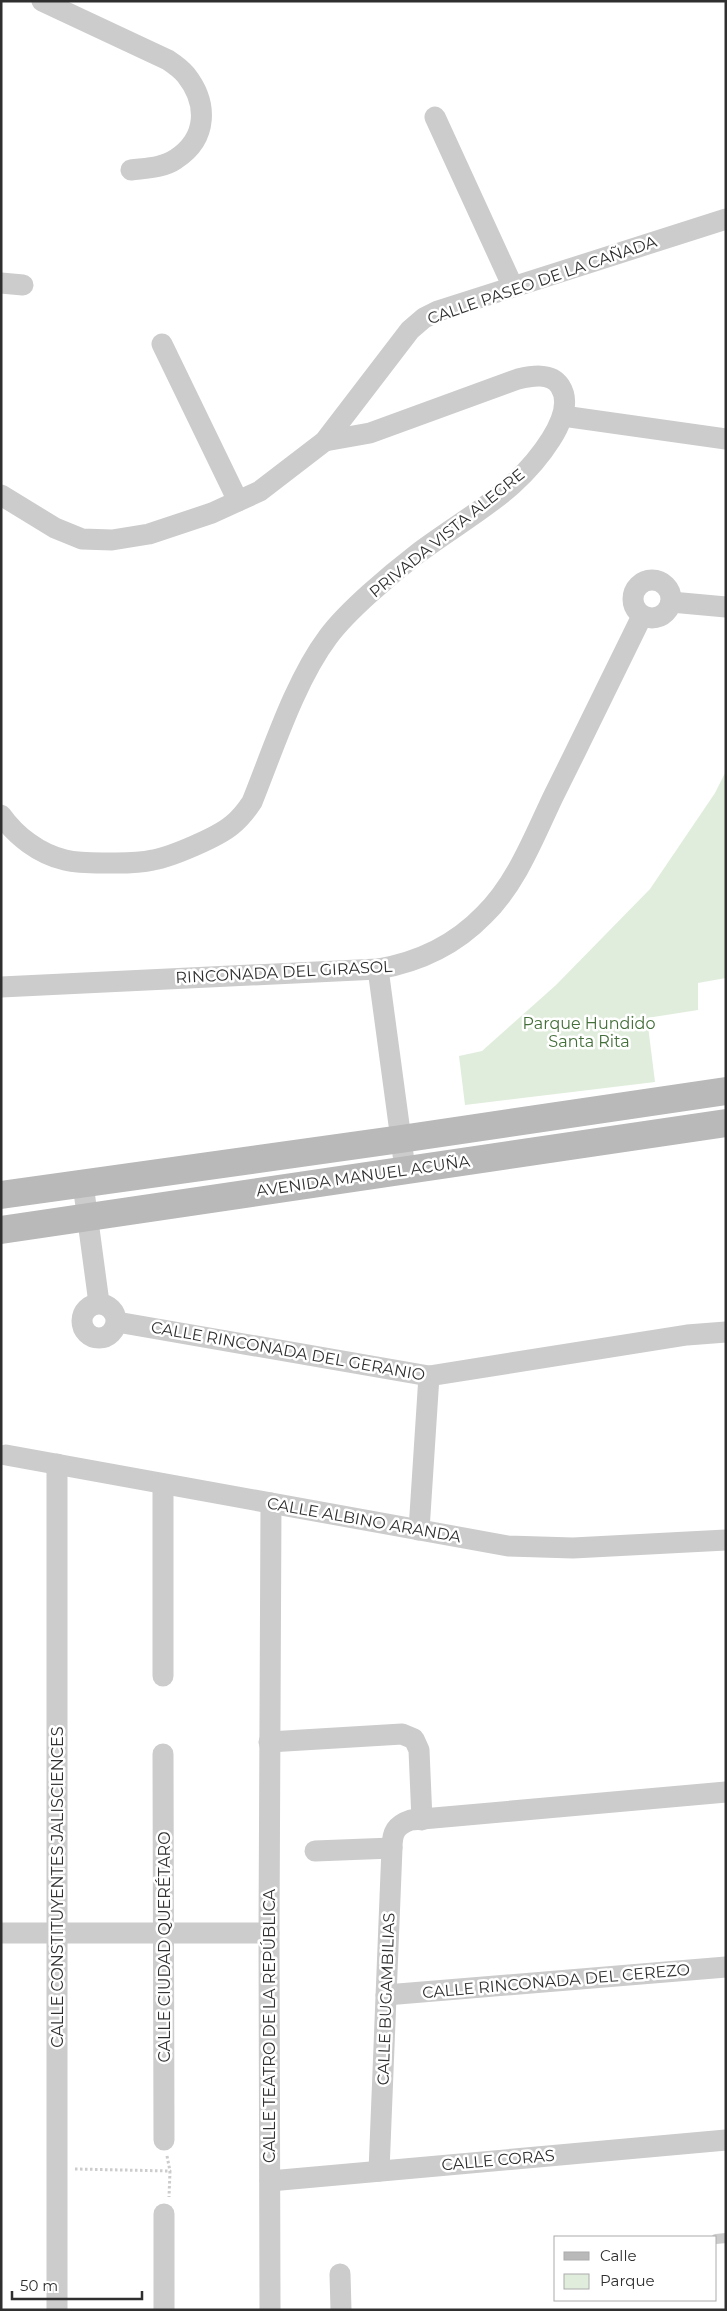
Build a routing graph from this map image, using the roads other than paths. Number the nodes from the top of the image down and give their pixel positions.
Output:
1 (42, 1) edge
2 (435, 117) dead end
3 (131, 170) dead end
4 (726, 219) edge
5 (1, 283) edge
6 (23, 285) dead end
7 (513, 287) junction
8 (162, 344) dead end
9 (563, 416) junction
10 (726, 439) edge
11 (325, 442) junction
12 (1, 495) edge
13 (238, 500) junction
14 (671, 602) junction
15 (726, 607) edge
16 (642, 616) junction
17 (1, 815) edge
18 (378, 968) junction
19 (1, 987) edge
20 (726, 1091) edge
21 (726, 1123) edge
22 (401, 1139) junction
23 (405, 1169) junction
24 (83, 1184) junction
25 (2, 1194) edge
26 (86, 1217) junction
27 (1, 1230) edge
28 (99, 1303) junction
29 (117, 1322) junction
30 (726, 1332) edge
31 (429, 1376) junction
32 (6, 1455) dead end
33 (56, 1464) junction
34 (163, 1484) junction
35 (271, 1503) junction
36 (419, 1530) junction
37 (726, 1540) edge
38 (163, 1676) dead end
39 (269, 1742) junction
40 (163, 1754) dead end
41 (726, 1792) edge
42 (422, 1820) junction
43 (393, 1838) junction
44 (315, 1852) dead end
45 (1, 1933) edge
46 (56, 1933) junction
47 (164, 1933) junction
48 (269, 1933) junction
49 (726, 1967) edge
50 (386, 1995) junction
51 (164, 2140) dead end
52 (726, 2140) edge
53 (379, 2170) junction
54 (270, 2181) junction
55 (164, 2214) road end
56 (340, 2274) dead end
57 (57, 2310) edge
58 (164, 2310) edge
59 (270, 2310) edge
60 (341, 2310) edge

1 - 3 street
2 - 7 street
4 - 7 street, CALLE PASEO DE LA CAÑADA
5 - 6 street
7 - 11 street, CALLE PASEO DE LA CAÑADA
8 - 13 street
9 - 10 street
9 - 11 street
9 - 17 street, PRIVADA VISTA ALEGRE
11 - 13 street, CALLE PASEO DE LA CAÑADA
12 - 13 street, CALLE PASEO DE LA CAÑADA
14 - 15 street
14 - 16 street
14 - 16 street
16 - 18 street, RINCONADA DEL GIRASOL
18 - 19 street, RINCONADA DEL GIRASOL
18 - 22 street
20 - 22 street, AVENIDA MANUEL ACUÑA
21 - 23 street, AVENIDA MANUEL ACUÑA
22 - 23 street
22 - 24 street, AVENIDA MANUEL ACUÑA
23 - 26 street, AVENIDA MANUEL ACUÑA
24 - 25 street, AVENIDA MANUEL ACUÑA
24 - 26 street
26 - 27 street, AVENIDA MANUEL ACUÑA
26 - 28 street
28 - 29 street
28 - 29 street
29 - 31 street, CALLE RINCONADA DEL GERANIO
30 - 31 street, CALLE RINCONADA DEL GERANIO
31 - 36 street
32 - 33 street, CALLE ALBINO ARANDA
33 - 34 street, CALLE ALBINO ARANDA
33 - 46 street, CALLE CONSTITUYENTES JALISCIENCES
34 - 35 street, CALLE ALBINO ARANDA
34 - 38 street
35 - 36 street, CALLE ALBINO ARANDA
35 - 39 street, CALLE TEATRO DE LA REPÚBLICA
36 - 37 street, CALLE ALBINO ARANDA
39 - 42 street
39 - 48 street, CALLE TEATRO DE LA REPÚBLICA
40 - 47 street, CALLE CIUDAD QUERÉTARO
41 - 42 street
42 - 43 street
43 - 44 street
43 - 50 street, CALLE BUGAMBILIAS
45 - 46 street
46 - 47 street
46 - 57 street, CALLE CONSTITUYENTES JALISCIENCES
47 - 48 street
47 - 51 street, CALLE CIUDAD QUERÉTARO
48 - 54 street, CALLE TEATRO DE LA REPÚBLICA
49 - 50 street, CALLE RINCONADA DEL CEREZO
50 - 53 street, CALLE BUGAMBILIAS
52 - 53 street, CALLE CORAS
53 - 54 street, CALLE CORAS
54 - 59 street, CALLE TEATRO DE LA REPÚBLICA
55 - 58 street
56 - 60 street

